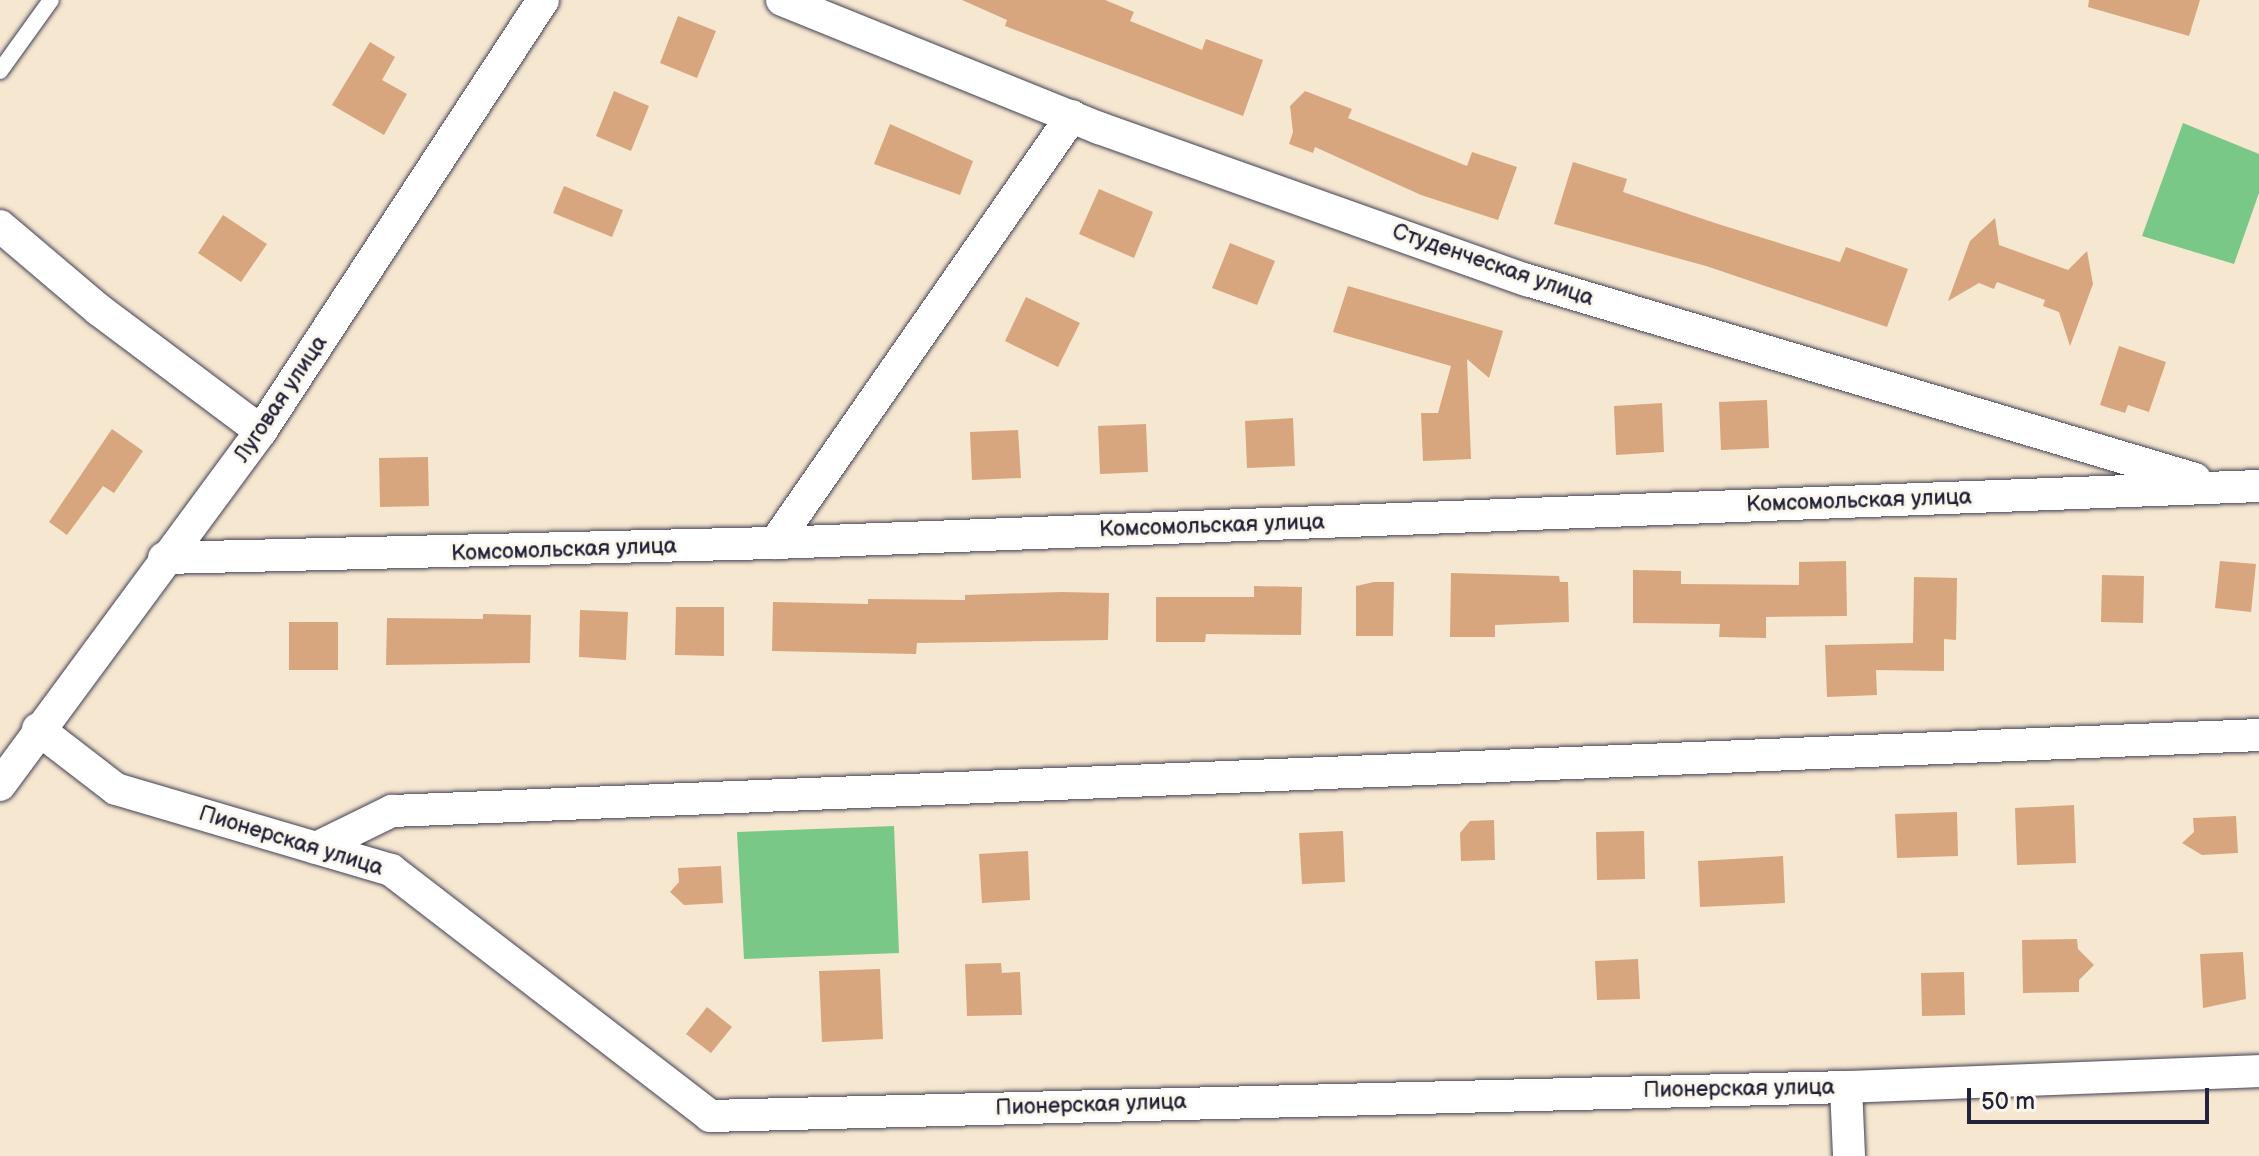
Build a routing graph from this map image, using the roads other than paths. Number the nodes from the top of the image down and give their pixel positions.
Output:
1 (51, 0) edge
2 (543, 0) edge
3 (782, 0) edge
4 (0, 71) edge
5 (1072, 116) junction
6 (0, 226) edge
7 (261, 431) junction
8 (2219, 486) junction
9 (2259, 486) edge
10 (775, 543) junction
11 (164, 558) junction
12 (38, 729) junction
13 (2259, 735) edge
14 (0, 785) edge
15 (316, 848) junction
16 (2259, 1071) edge
17 (1846, 1087) junction
18 (1849, 1156) edge

1 - 4 lane
2 - 7 street, Луговая улица
3 - 5 street, Студенческая улица
5 - 8 street, Студенческая улица
5 - 10 street
6 - 7 street
7 - 11 street, Луговая улица
8 - 9 street, Комсомольская улица
8 - 10 street, Комсомольская улица
10 - 11 street, Комсомольская улица
11 - 12 street, Луговая улица
12 - 14 street, Луговая улица
12 - 15 street, Пионерская улица
13 - 15 street
15 - 17 street, Пионерская улица
16 - 17 street, Пионерская улица
17 - 18 street

